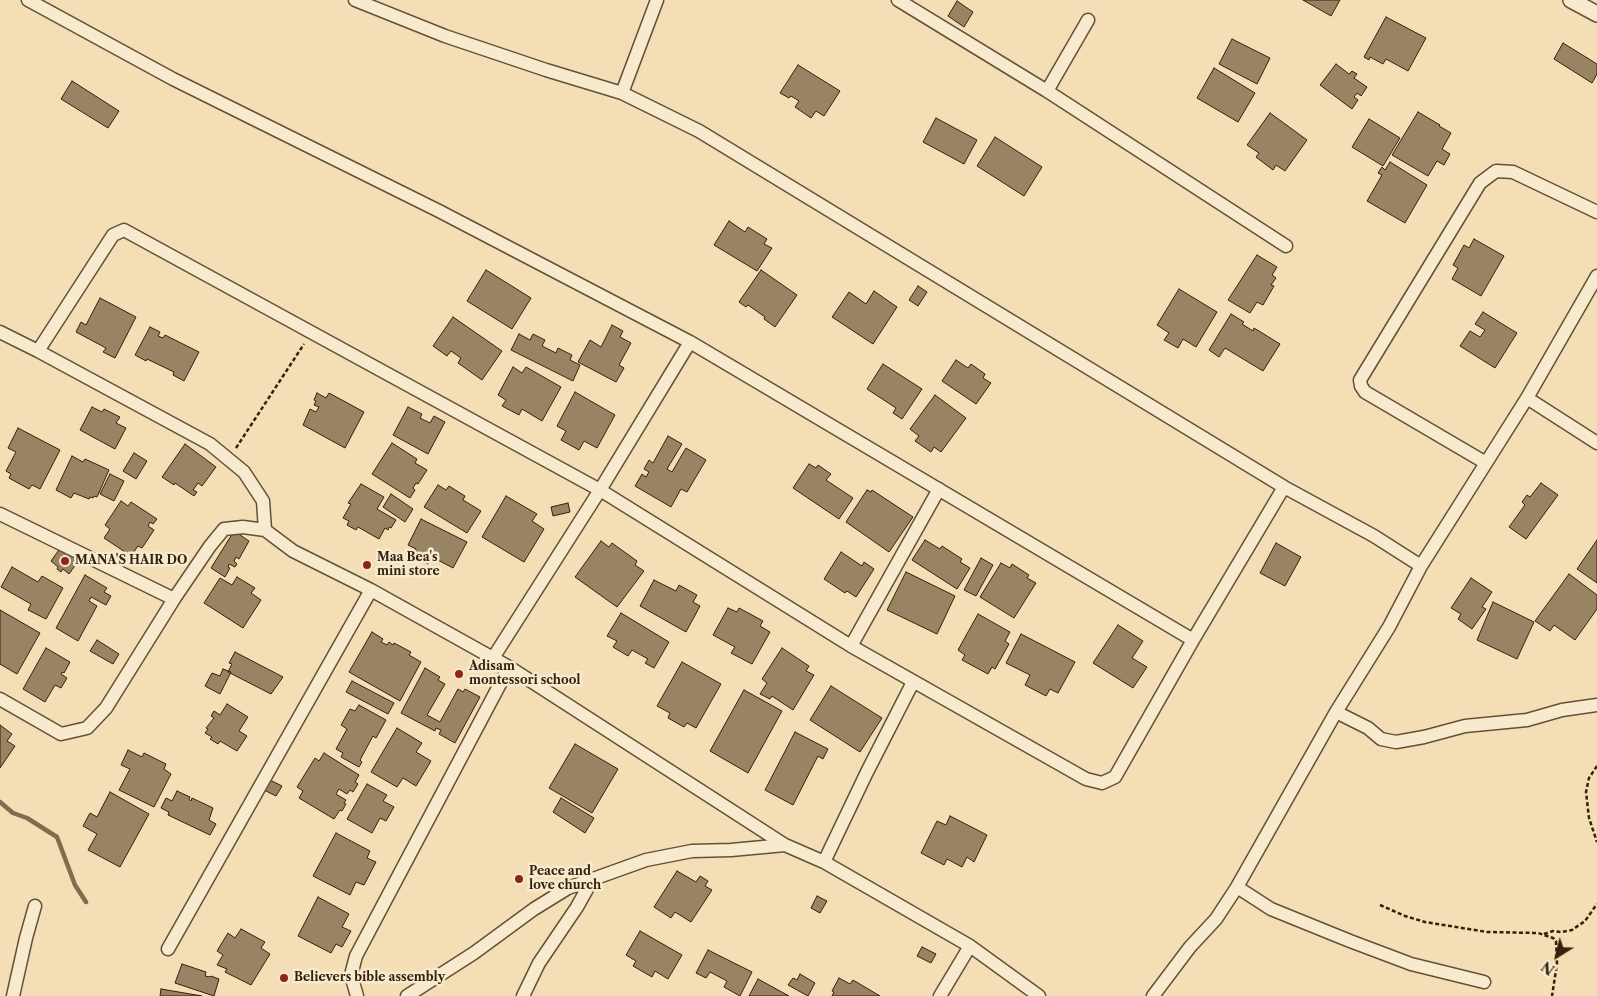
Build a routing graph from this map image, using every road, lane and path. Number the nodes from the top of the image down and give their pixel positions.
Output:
1 (28, 0) edge
2 (355, 0) edge
3 (656, 0) edge
4 (898, 0) edge
5 (1571, 0) edge
6 (1597, 14) edge
7 (1088, 20) dead end
8 (1047, 91) junction
9 (622, 93) junction
10 (1597, 212) edge
11 (1286, 246) dead end
12 (1597, 276) edge
13 (0, 332) edge
14 (312, 332) junction
15 (690, 342) junction
16 (38, 351) junction
17 (1527, 398) junction
18 (1597, 443) edge
19 (229, 460) junction
20 (1486, 463) junction
21 (1284, 487) junction
22 (939, 489) junction
23 (600, 490) junction
24 (0, 514) edge
25 (265, 530) junction
26 (1420, 566) junction
27 (371, 590) junction
28 (174, 599) junction
29 (1193, 640) junction
30 (851, 646) junction
31 (493, 658) junction
32 (508, 667) junction
33 (913, 682) junction
34 (0, 699) edge
35 (1597, 705) edge
36 (1336, 712) junction
37 (1597, 766) edge
38 (1597, 842) edge
39 (785, 845) junction
40 (824, 862) junction
41 (592, 880) junction
42 (1236, 887) junction
43 (1597, 904) edge
44 (1380, 905) dead end
45 (35, 906) dead end
46 (1544, 934) junction
47 (970, 946) junction
48 (168, 949) dead end
49 (1484, 982) dead end
50 (14, 996) edge
51 (357, 996) edge
52 (407, 996) edge
53 (523, 996) edge
54 (940, 996) edge
55 (1038, 996) edge
56 (1153, 996) edge
57 (1552, 996) edge

1 - 15 street
2 - 9 street
3 - 9 street
4 - 8 street
5 - 6 street
7 - 8 street
8 - 11 street
9 - 21 street
10 - 20 street
12 - 17 street
13 - 16 street
14 - 16 street
14 - 19 path
14 - 23 street
15 - 22 street
15 - 23 street
16 - 19 street
17 - 18 street
17 - 20 street
19 - 25 street
20 - 26 street
21 - 26 street
21 - 29 street
22 - 29 street
22 - 30 street
23 - 30 street
23 - 31 street
24 - 28 street
25 - 27 street
25 - 28 street
26 - 36 street
27 - 31 street
27 - 48 street
28 - 34 street
29 - 33 street
30 - 33 street
31 - 32 street
32 - 39 street
32 - 51 street
33 - 40 street
35 - 36 street
36 - 42 street
37 - 38 path
39 - 40 street
39 - 41 street
40 - 47 street
41 - 52 street
41 - 53 street
42 - 49 street
42 - 56 street
43 - 46 path
44 - 46 path
45 - 50 street
46 - 57 path
47 - 54 street
47 - 55 street

